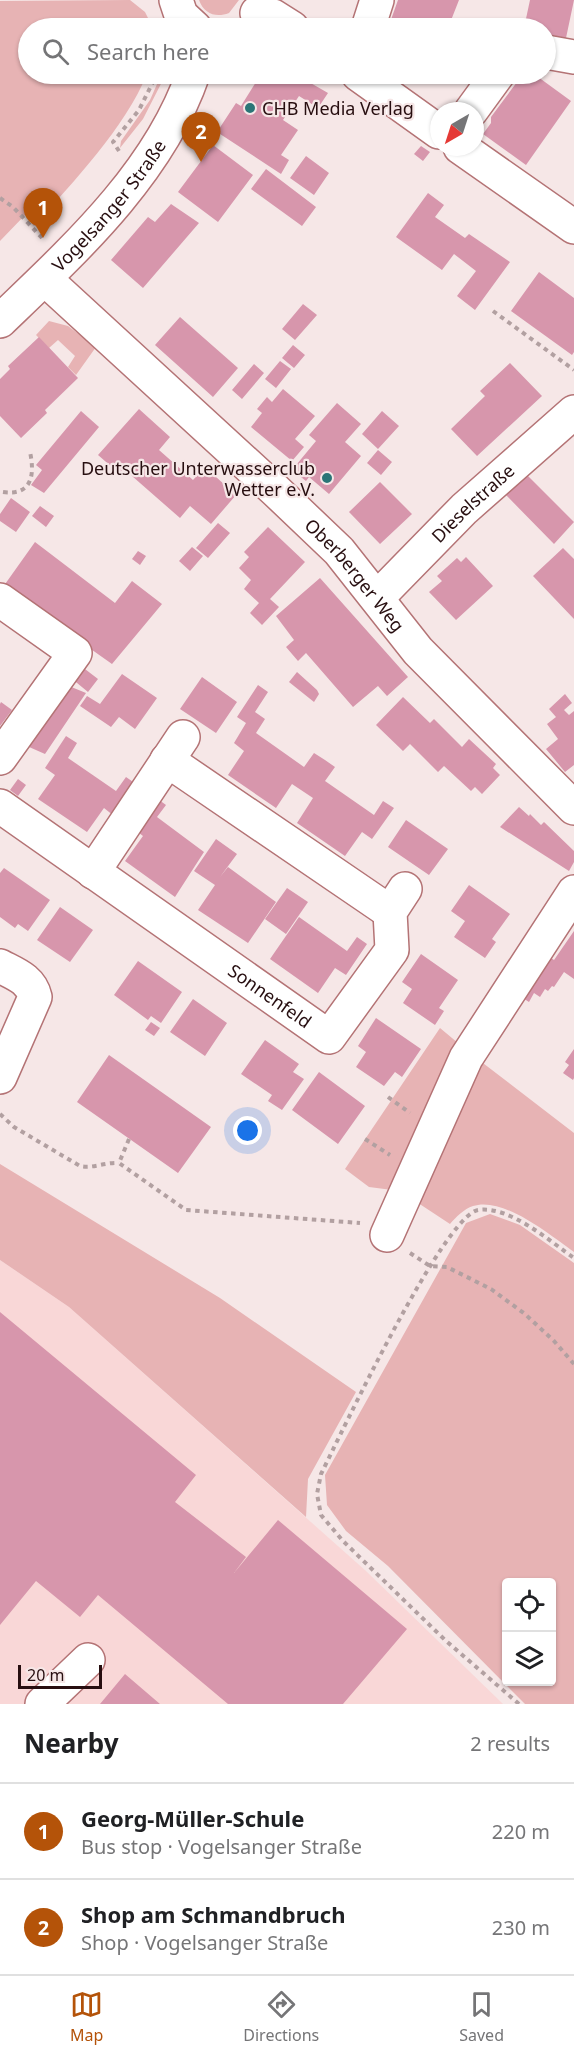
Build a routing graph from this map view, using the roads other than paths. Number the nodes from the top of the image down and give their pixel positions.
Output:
1 (176, 0) edge
2 (377, 0) edge
3 (254, 14) edge
4 (184, 18) edge
5 (276, 18) edge
6 (371, 18) edge
7 (556, 54) edge
8 (574, 57) edge
9 (189, 84) edge
10 (372, 84) edge
11 (491, 84) edge
12 (478, 102) edge
13 (430, 126) edge
14 (473, 156) edge
15 (574, 227) edge
16 (45, 279) junction
17 (0, 321) edge
18 (574, 412) edge
19 (376, 598) junction
20 (0, 600) edge
21 (0, 758) edge
22 (0, 807) edge
23 (574, 807) edge
24 (93, 872) junction
25 (574, 892) edge
26 (0, 966) edge
27 (0, 1077) edge
28 (387, 1235) road end
29 (88, 1660) dead end
30 (42, 1704) edge

1 - 4 street
2 - 6 street
3 - 5 street
7 - 8 street
9 - 16 street, Vogelsanger Straße
10 - 13 street
11 - 12 street
14 - 15 street
16 - 17 street, Vogelsanger Straße
16 - 19 street, Oberberger Weg
18 - 19 street, Dieselstraße
19 - 23 street, Oberberger Weg
20 - 21 street
22 - 24 street, Sonnenfeld
24 - 24 street, Sonnenfeld
25 - 28 street
26 - 27 street
29 - 30 street

